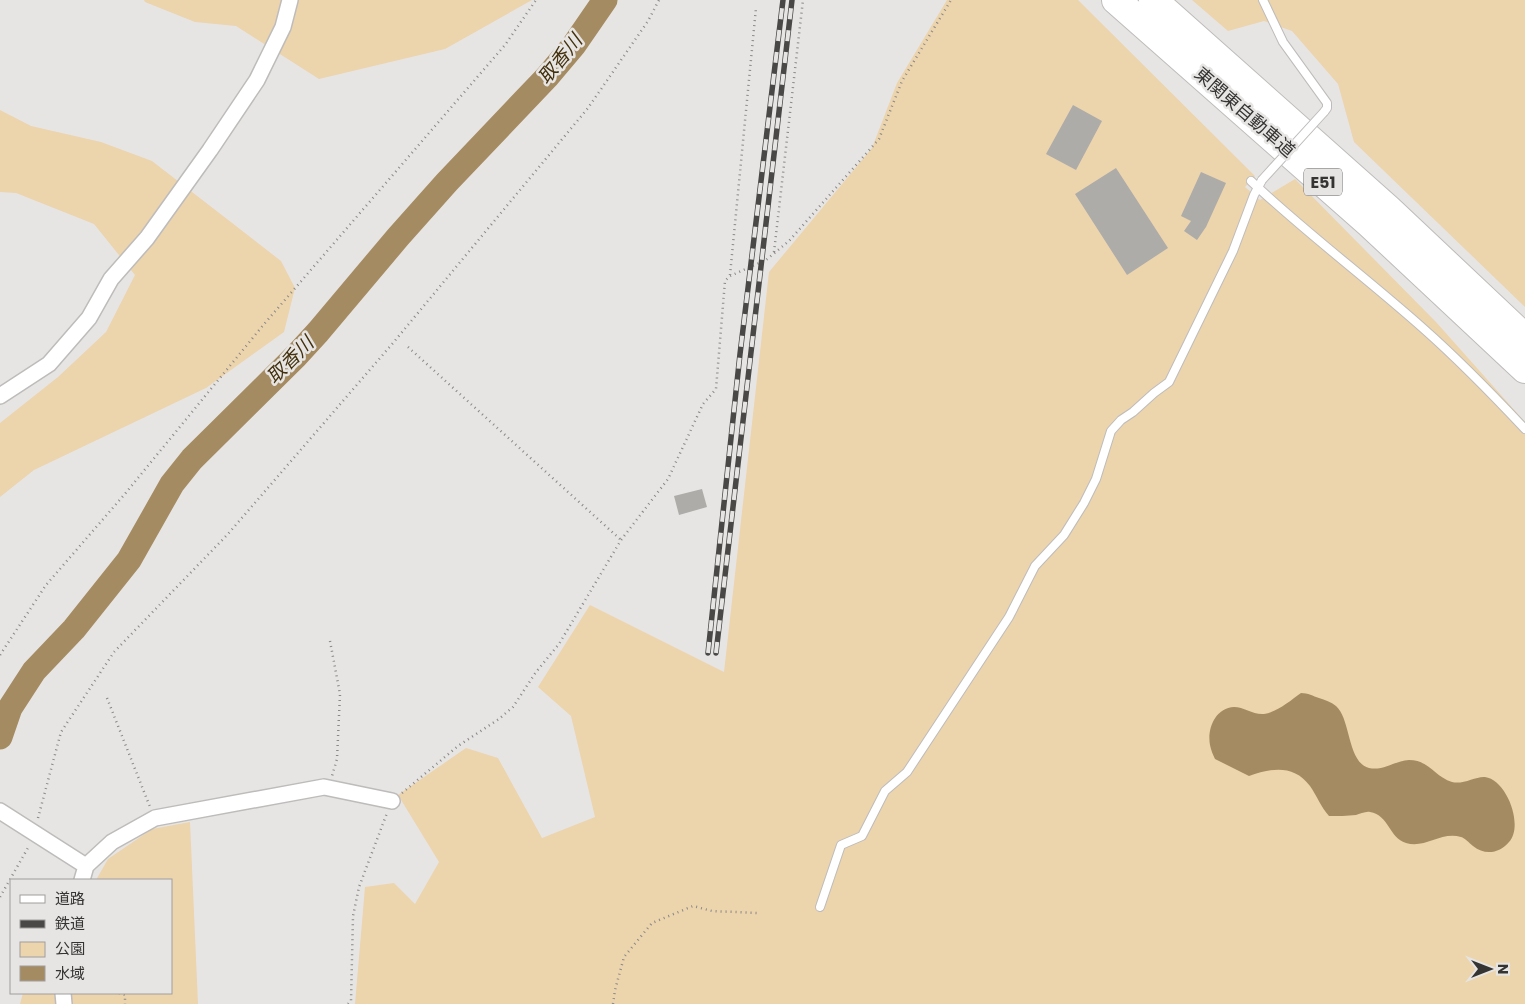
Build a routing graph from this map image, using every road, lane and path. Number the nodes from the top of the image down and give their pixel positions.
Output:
1 (290, 0) edge
2 (536, 0) edge
3 (658, 0) edge
4 (803, 0) edge
5 (951, 0) edge
6 (1116, 0) edge
7 (1153, 0) edge
8 (1263, 0) edge
9 (756, 8) dead end
10 (1251, 181) dead end
11 (1258, 187) junction
12 (773, 253) junction
13 (730, 276) junction
14 (1525, 338) edge
15 (408, 347) dead end
16 (1525, 369) edge
17 (0, 396) edge
18 (1525, 429) edge
19 (621, 540) junction
20 (330, 641) dead end
21 (0, 655) edge
22 (107, 698) dead end
23 (324, 788) junction
24 (392, 801) junction
25 (0, 811) edge
26 (154, 818) junction
27 (32, 834) junction
28 (84, 873) edge
29 (0, 897) edge
30 (820, 907) dead end
31 (756, 913) dead end
32 (348, 1004) edge
33 (613, 1004) edge

1 - 17 street
2 - 21 path
3 - 27 path
4 - 12 path
5 - 12 path
6 - 16 highway, 東関東自動車道 / E51
7 - 14 highway, 東関東自動車道 / E51
8 - 11 lane, bridge
9 - 13 path
10 - 11 lane
11 - 18 lane
11 - 30 lane
12 - 13 path
13 - 19 path
15 - 19 path
19 - 24 path
20 - 23 path
22 - 26 path
23 - 24 street
23 - 26 street
24 - 32 path
25 - 27 street
26 - 28 street
27 - 28 street
27 - 29 path
31 - 33 path

